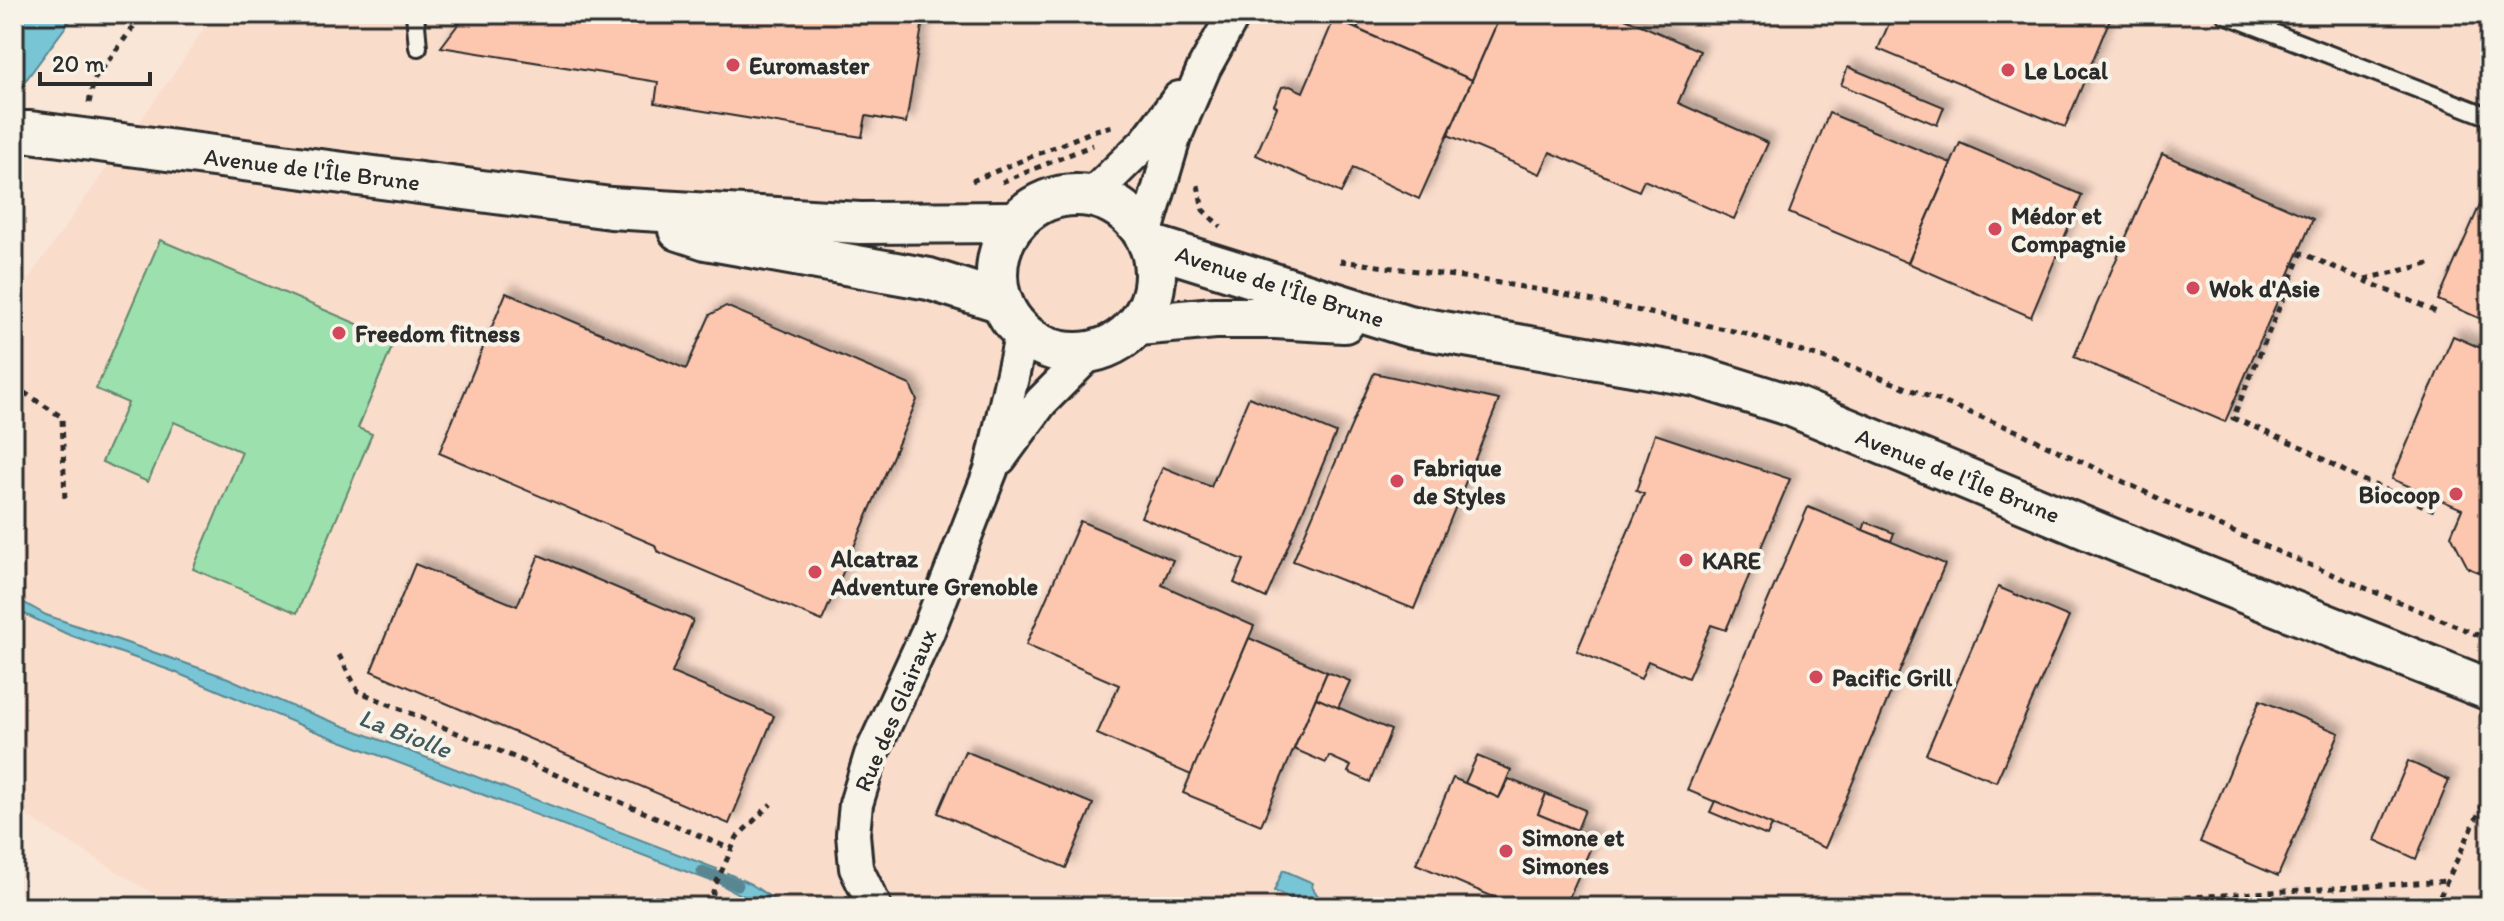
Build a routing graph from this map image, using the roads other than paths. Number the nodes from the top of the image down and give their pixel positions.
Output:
1 (415, 14) edge
2 (1234, 14) edge
3 (2225, 14) edge
4 (418, 47) dead end
5 (1204, 68) junction
6 (2490, 117) edge
7 (14, 132) edge
8 (1090, 197) junction
9 (611, 208) junction
10 (1016, 222) junction
11 (1149, 241) junction
12 (1012, 318) junction
13 (1138, 325) junction
14 (1408, 326) junction
15 (1090, 353) junction
16 (991, 470) junction
17 (2490, 690) edge
18 (875, 907) edge

1 - 4 lane
2 - 5 street
3 - 6 lane
5 - 8 street
5 - 11 street
7 - 9 street, Avenue de l'Île Brune
8 - 10 street
8 - 11 street
9 - 10 street, Avenue de l'Île Brune
9 - 12 street, Avenue de l'Île Brune
10 - 12 street
11 - 13 street
11 - 14 street, Avenue de l'Île Brune
12 - 15 street
12 - 16 street, Rue des Glairaux
13 - 14 street, Avenue de l'Île Brune
13 - 15 street
14 - 17 street, Avenue de l'Île Brune
15 - 16 street, Rue des Glairaux
16 - 18 street, Rue des Glairaux

